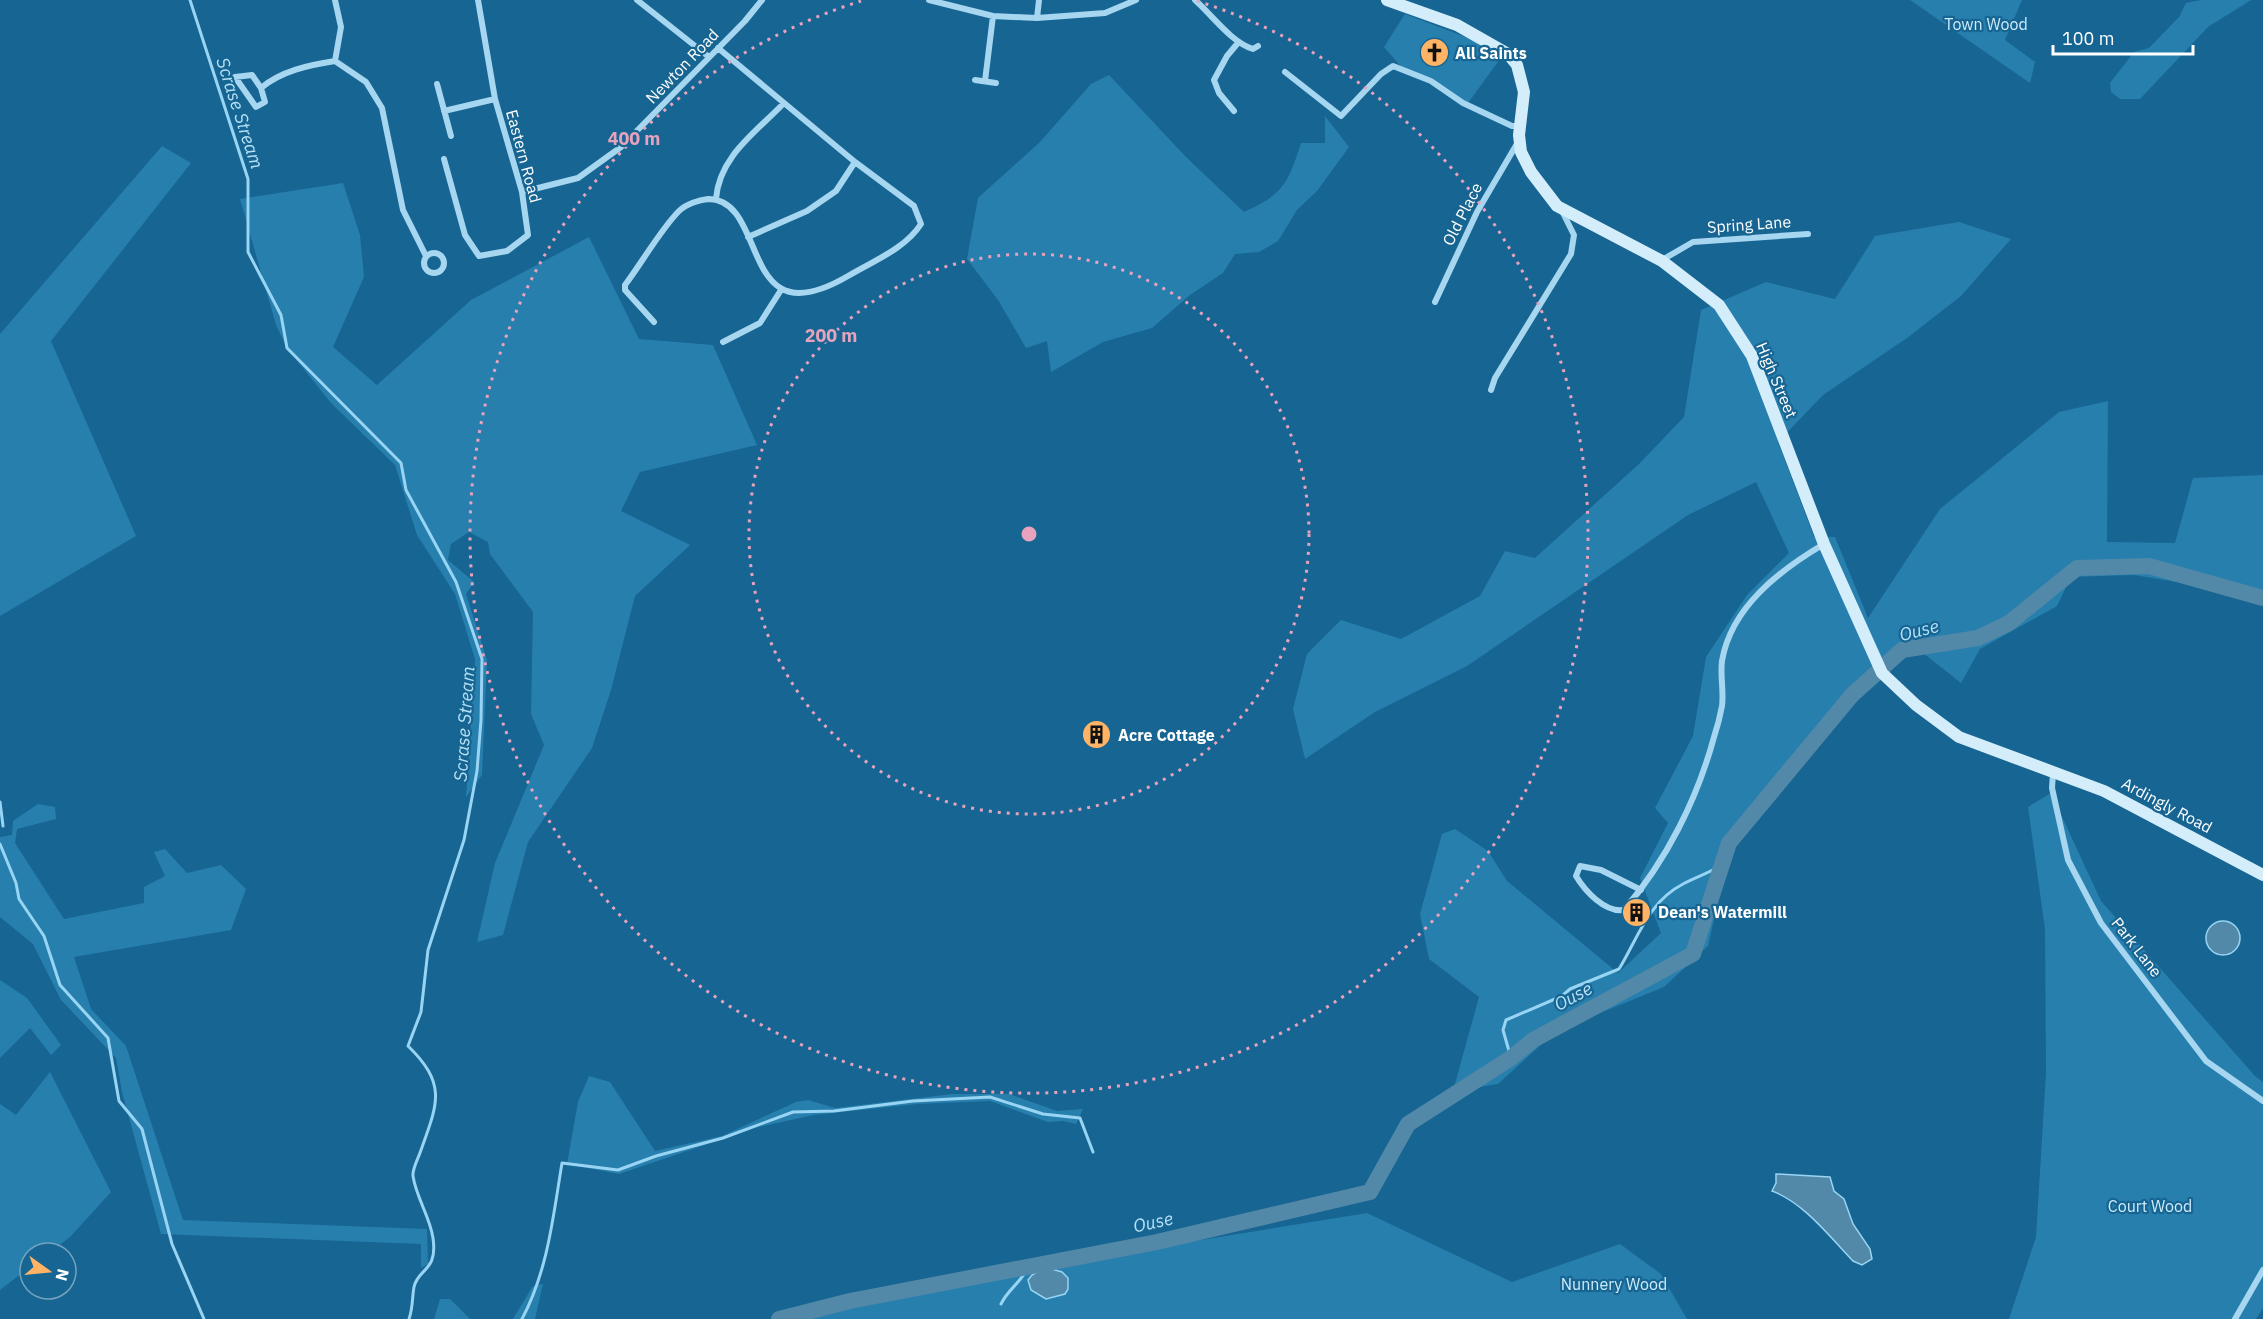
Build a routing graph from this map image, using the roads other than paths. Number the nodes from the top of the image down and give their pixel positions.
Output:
1 (335, 0) edge
2 (477, 0) edge
3 (637, 0) edge
4 (762, 0) edge
5 (929, 0) edge
6 (1039, 0) edge
7 (1136, 0) edge
8 (1195, 0) edge
9 (1387, 0) edge
10 (1040, 10) junction
11 (993, 16) junction
12 (1048, 17) junction
13 (1036, 18) junction
14 (1237, 44) junction
15 (1258, 46) dead end
16 (718, 48) junction
17 (709, 57) junction
18 (335, 61) junction
19 (1285, 72) dead end
20 (975, 80) dead end
21 (985, 81) junction
22 (996, 83) dead end
23 (437, 84) dead end
24 (261, 88) junction
25 (495, 99) junction
26 (783, 104) junction
27 (444, 111) junction
28 (1234, 111) dead end
29 (1520, 126) junction
30 (451, 136) dead end
31 (1518, 141) junction
32 (444, 159) dead end
33 (855, 162) junction
34 (522, 192) junction
35 (716, 199) junction
36 (1557, 206) junction
37 (1808, 234) dead end
38 (748, 237) junction
39 (426, 256) dead end
40 (1662, 261) junction
41 (781, 290) junction
42 (1435, 302) dead end
43 (654, 322) dead end
44 (723, 342) dead end
45 (1491, 390) dead end
46 (1824, 544) junction
47 (2053, 772) junction
48 (2263, 875) edge
49 (1641, 890) junction
50 (2263, 1101) edge
51 (2263, 1270) edge
52 (2235, 1319) edge

1 - 18 street
2 - 25 street, Eastern Road
3 - 17 street
4 - 16 street, Newton Road
5 - 11 street
6 - 10 street
7 - 12 street
8 - 14 street
9 - 29 main road
10 - 12 street
10 - 13 street
11 - 13 street
11 - 21 street
12 - 13 street
14 - 15 street
14 - 28 street
16 - 17 street, Newton Road
16 - 26 street
17 - 34 street, Newton Road
18 - 24 street
18 - 39 street
19 - 29 street
20 - 21 street
21 - 22 street
23 - 27 street
24 - 24 street
25 - 27 street
25 - 34 street, Eastern Road
26 - 33 street
26 - 35 street
27 - 30 street
29 - 31 main road
31 - 36 main road, High Street
31 - 42 street, Old Place
32 - 34 street, Eastern Road
33 - 38 street
33 - 41 street
35 - 38 street
35 - 43 street
36 - 40 main road, High Street
36 - 45 street
37 - 40 street, Spring Lane
38 - 41 street
40 - 46 main road, High Street
41 - 44 street
46 - 47 main road, High Street
46 - 49 street
47 - 48 main road, Ardingly Road
47 - 50 street, Park Lane
49 - 49 street
51 - 52 street

